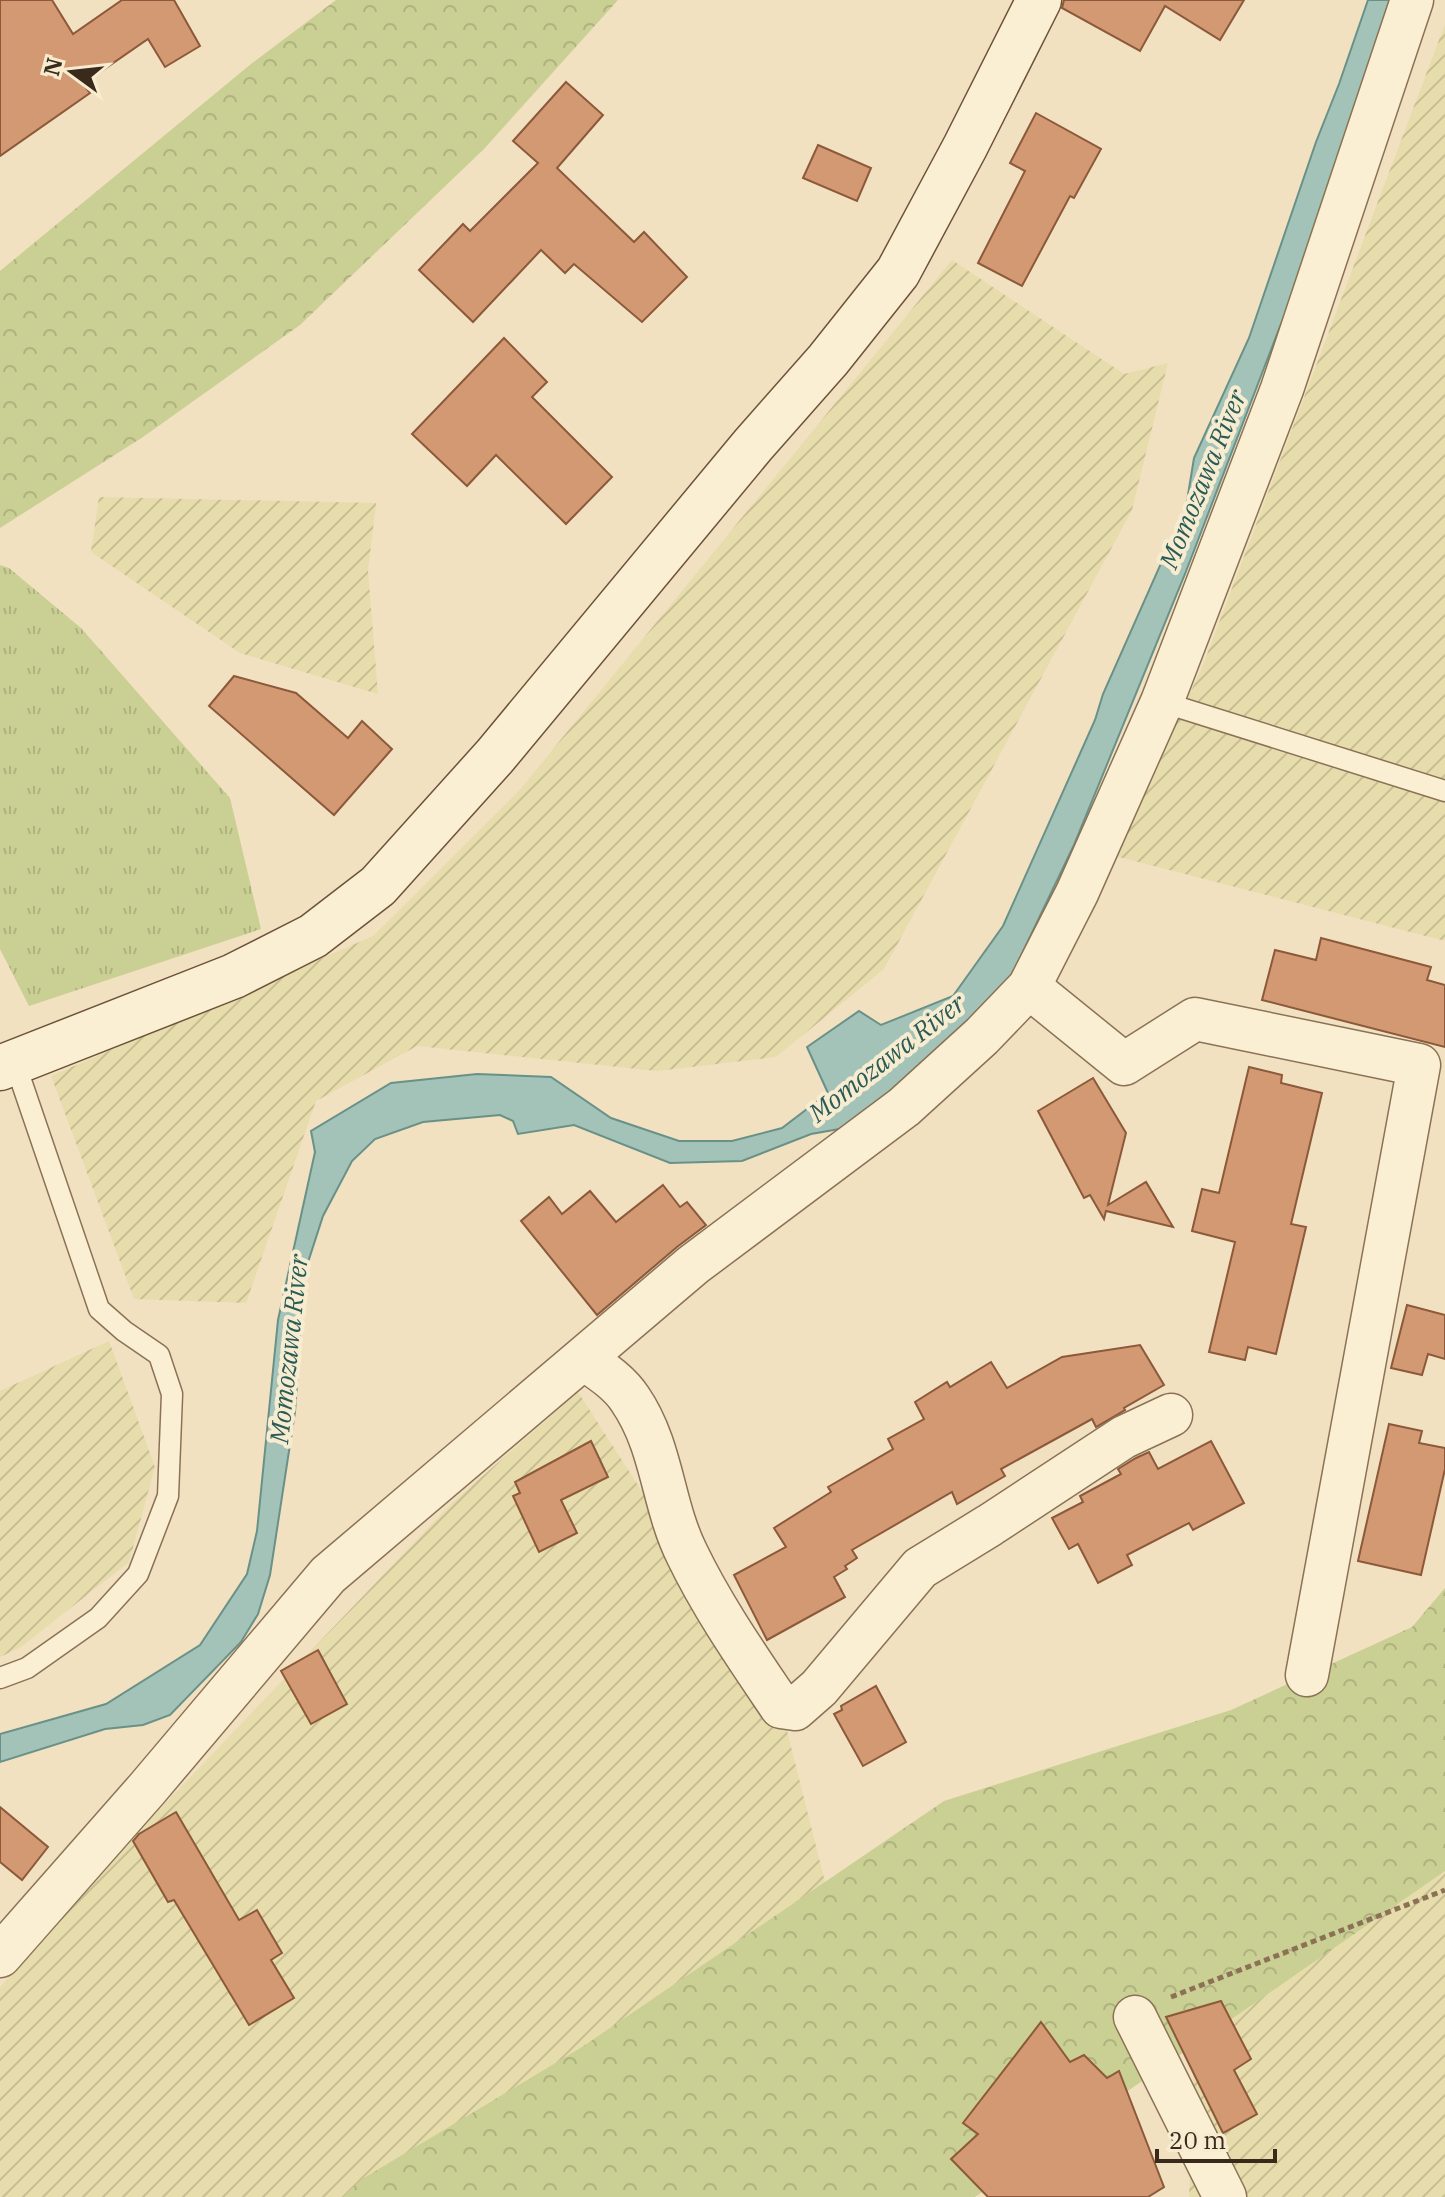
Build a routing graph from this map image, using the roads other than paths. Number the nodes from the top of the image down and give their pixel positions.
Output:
1 (1039, 0) edge
2 (1412, 0) edge
3 (1162, 702) junction
4 (1445, 791) edge
5 (1029, 987) junction
6 (8, 1065) edge
7 (584, 1359) junction
8 (1171, 1415) dead end
9 (1307, 1675) dead end
10 (0, 1678) edge
11 (0, 1956) edge
12 (1135, 2017) road end
13 (1225, 2197) edge

1 - 6 street
2 - 3 street
3 - 4 lane
3 - 5 street
5 - 7 street
5 - 9 street
6 - 10 lane
7 - 8 street
7 - 11 street
12 - 13 street

